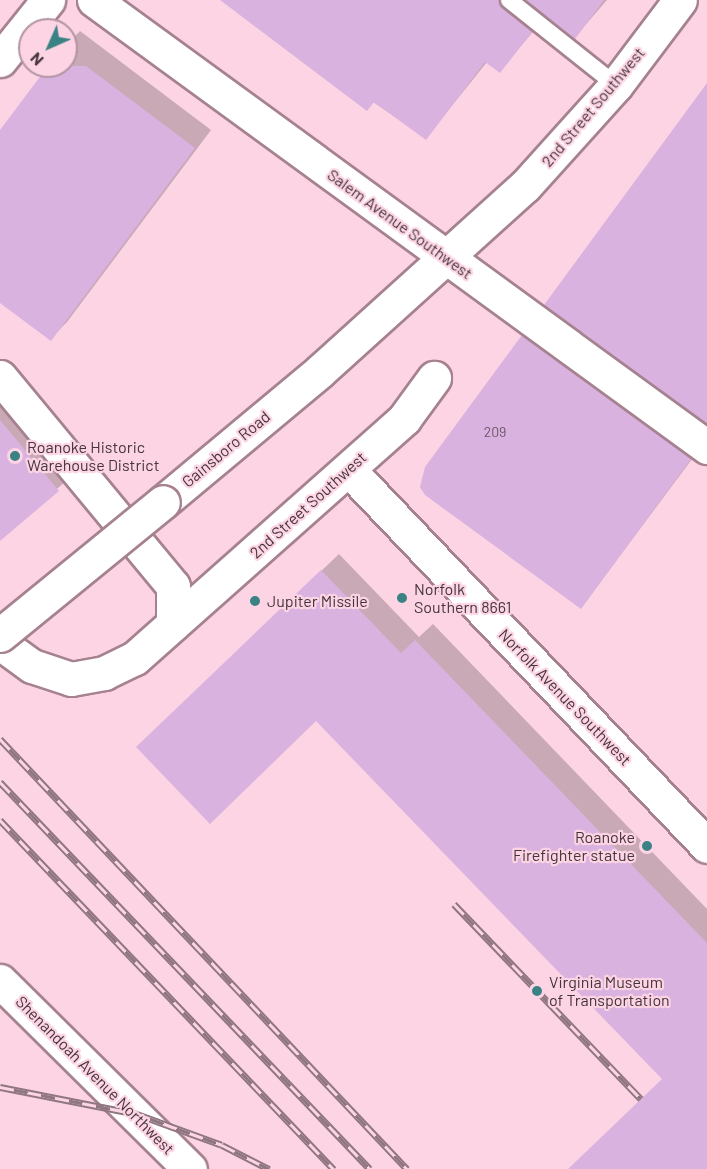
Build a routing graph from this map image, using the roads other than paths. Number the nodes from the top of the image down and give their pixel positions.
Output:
1 (48, 0) edge
2 (94, 0) edge
3 (509, 0) edge
4 (680, 0) edge
5 (0, 60) edge
6 (616, 85) junction
7 (448, 258) junction
8 (0, 377) edge
9 (434, 378) dead end
10 (707, 447) edge
11 (349, 470) junction
12 (173, 624) junction
13 (0, 635) edge
14 (0, 643) edge
15 (707, 846) edge
16 (0, 981) edge
17 (190, 1169) edge

1 - 5 street
2 - 7 street, Salem Avenue Southwest
3 - 6 lane
4 - 6 street, 2nd Street Southwest
6 - 7 street, 2nd Street Southwest
7 - 10 street, Salem Avenue Southwest
7 - 13 street, Gainsboro Road, bridge
8 - 12 street
9 - 11 street, 2nd Street Southwest
11 - 12 street, 2nd Street Southwest
11 - 15 street, Norfolk Avenue Southwest
12 - 14 street, 2nd Street Southwest
16 - 17 street, Shenandoah Avenue Northwest

